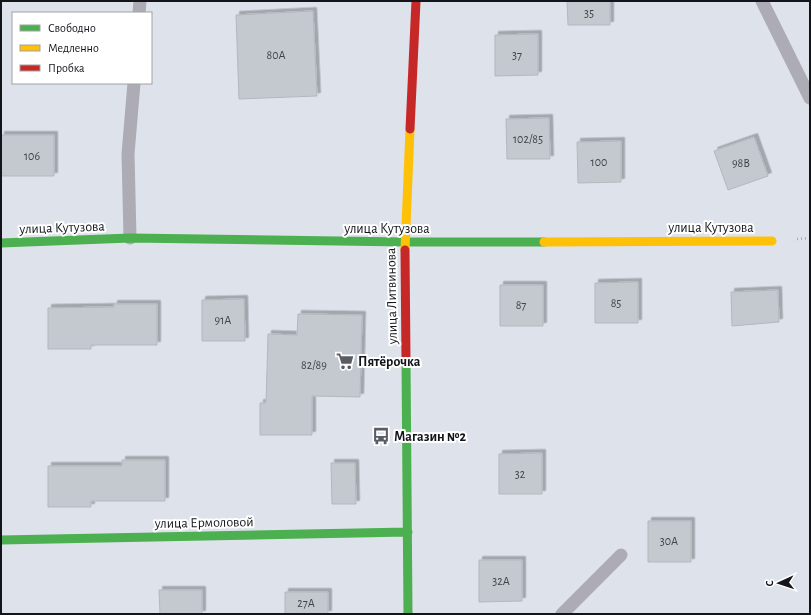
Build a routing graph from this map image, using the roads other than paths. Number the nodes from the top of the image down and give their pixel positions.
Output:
1 (140, 1) edge
2 (416, 1) edge
3 (762, 1) edge
4 (139, 12) edge
5 (134, 84) edge
6 (810, 98) edge
7 (130, 238) junction
8 (772, 241) dead end
9 (405, 242) junction
10 (1, 243) edge
11 (408, 532) junction
12 (1, 540) edge
13 (621, 555) dead end
14 (408, 614) edge
15 (562, 614) edge

1 - 4 lane
2 - 9 street, улица Литвинова
3 - 6 lane
5 - 7 lane
7 - 9 street, улица Кутузова
7 - 10 street, улица Кутузова
8 - 9 street, улица Кутузова
9 - 11 street, улица Литвинова
11 - 12 street, улица Ермоловой
11 - 14 street, улица Литвинова
13 - 15 lane

